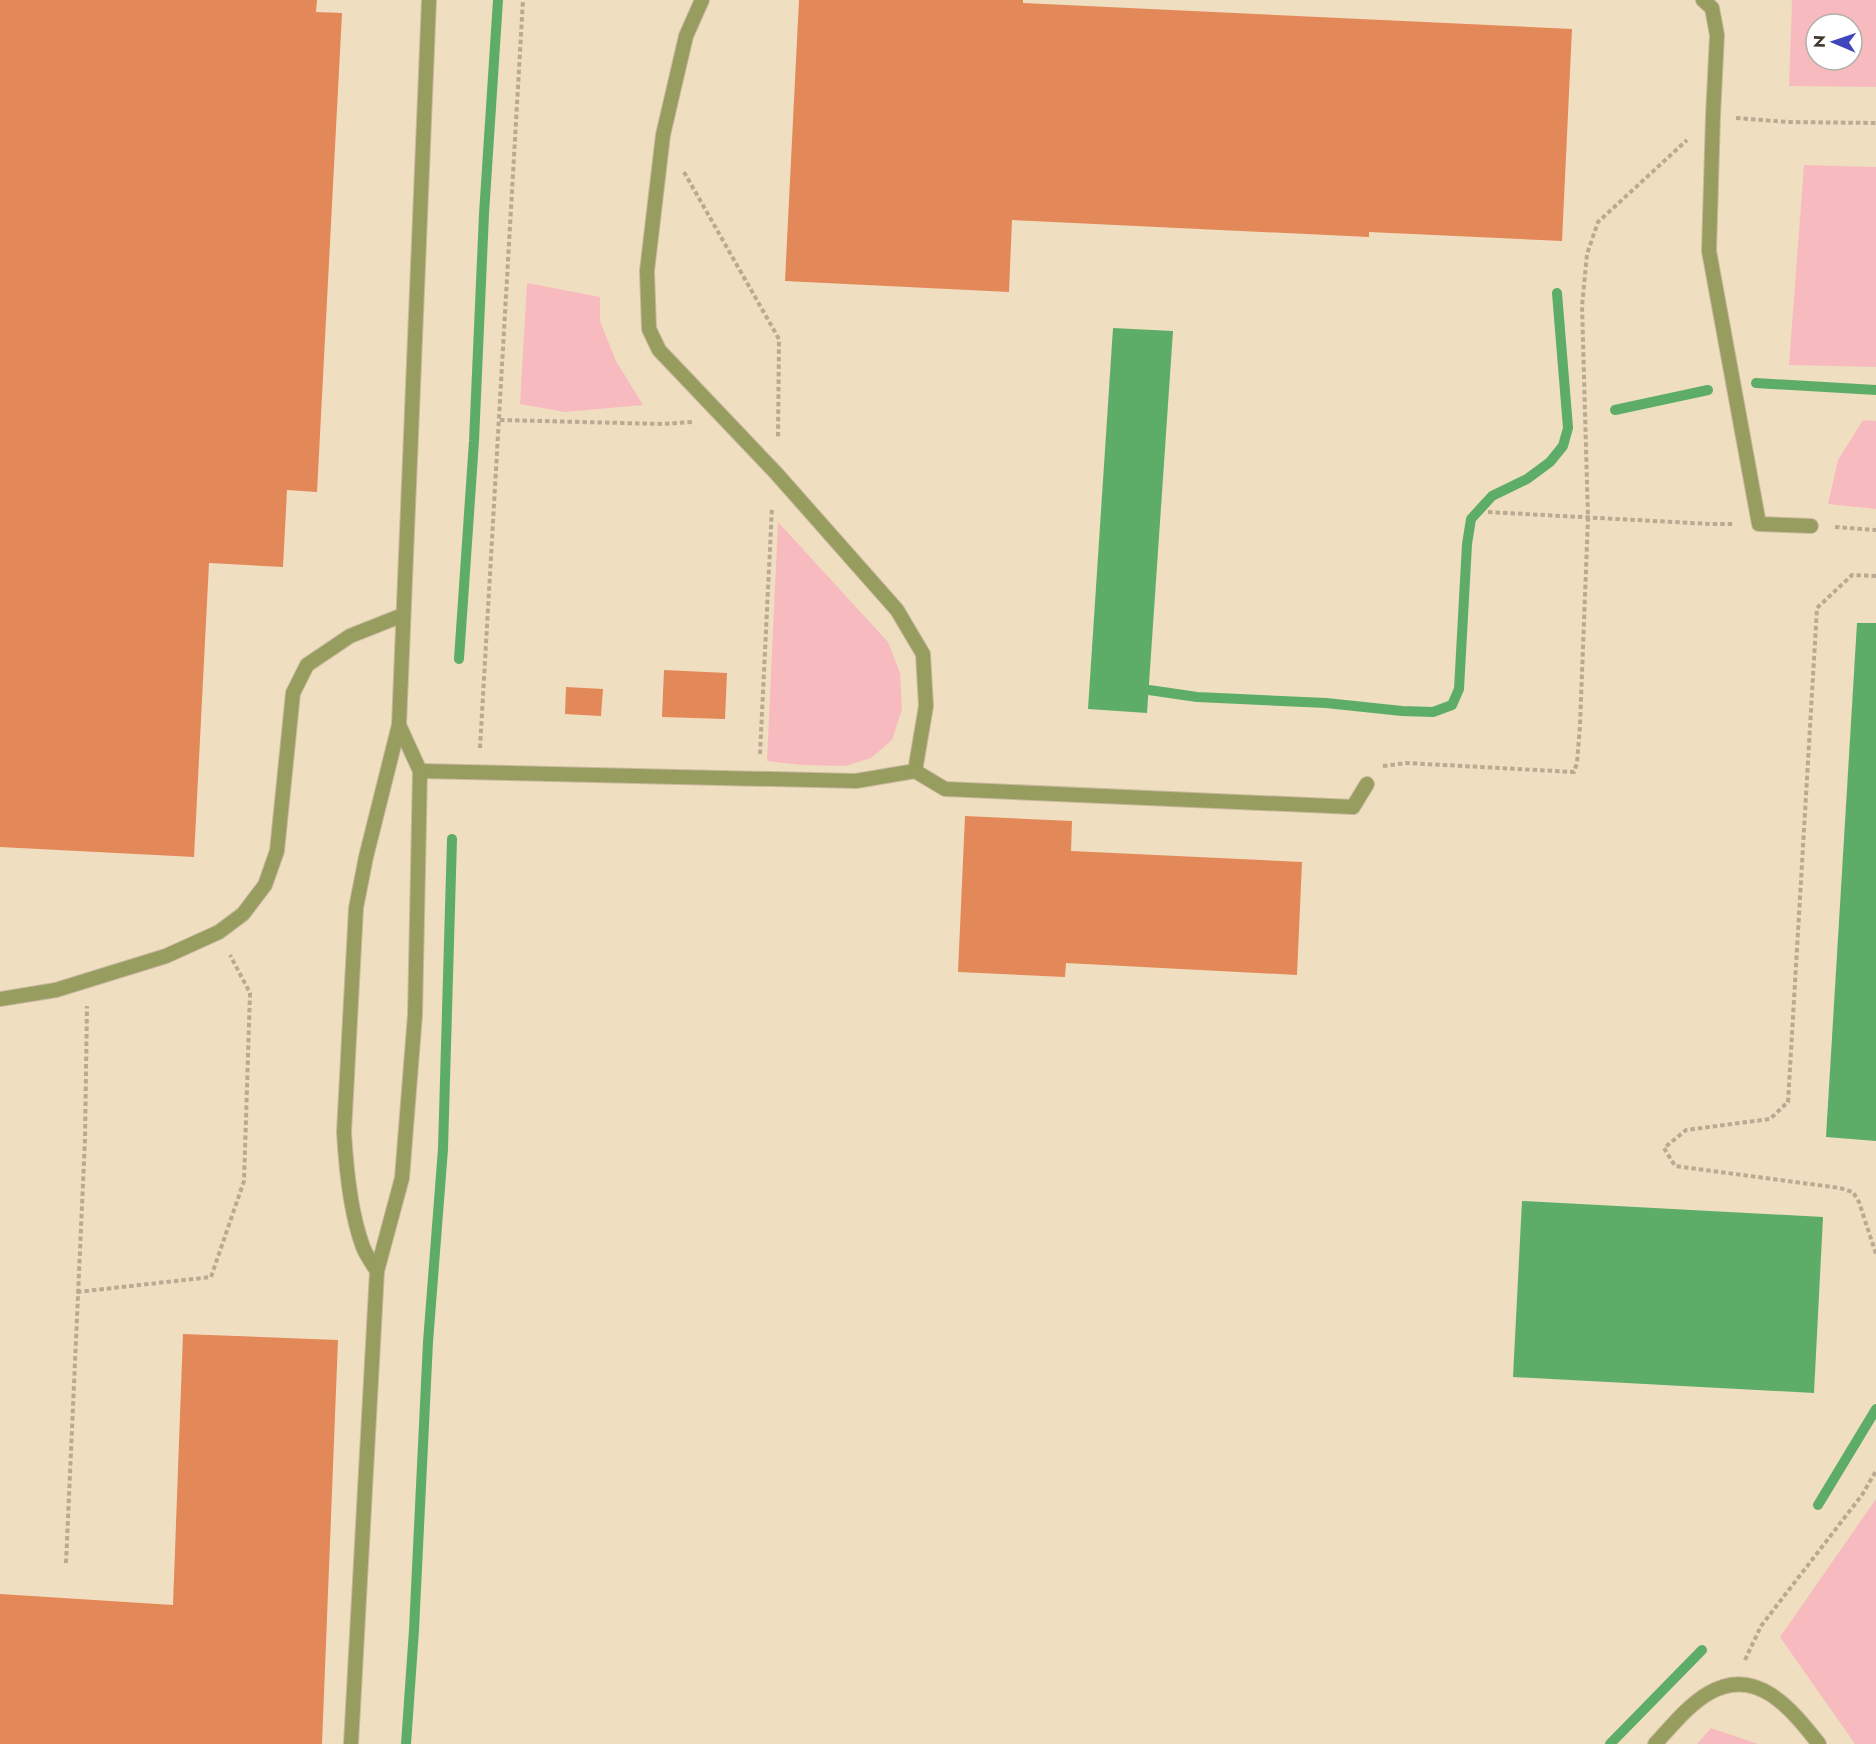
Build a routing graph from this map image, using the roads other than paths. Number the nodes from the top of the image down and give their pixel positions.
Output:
1 (429, 0) edge
2 (702, 0) edge
3 (1703, 0) edge
4 (1811, 526) road end
5 (402, 615) junction
6 (399, 725) junction
7 (420, 771) junction
8 (915, 771) junction
9 (1367, 784) road end
10 (0, 999) edge
11 (377, 1271) junction
12 (351, 1744) edge
13 (1655, 1744) edge
14 (1819, 1744) edge

1 - 5 lane
2 - 8 lane
3 - 4 lane
5 - 6 lane
5 - 10 lane
6 - 7 lane
6 - 11 lane
7 - 8 lane
7 - 11 lane
8 - 9 lane
11 - 12 lane
13 - 14 lane

